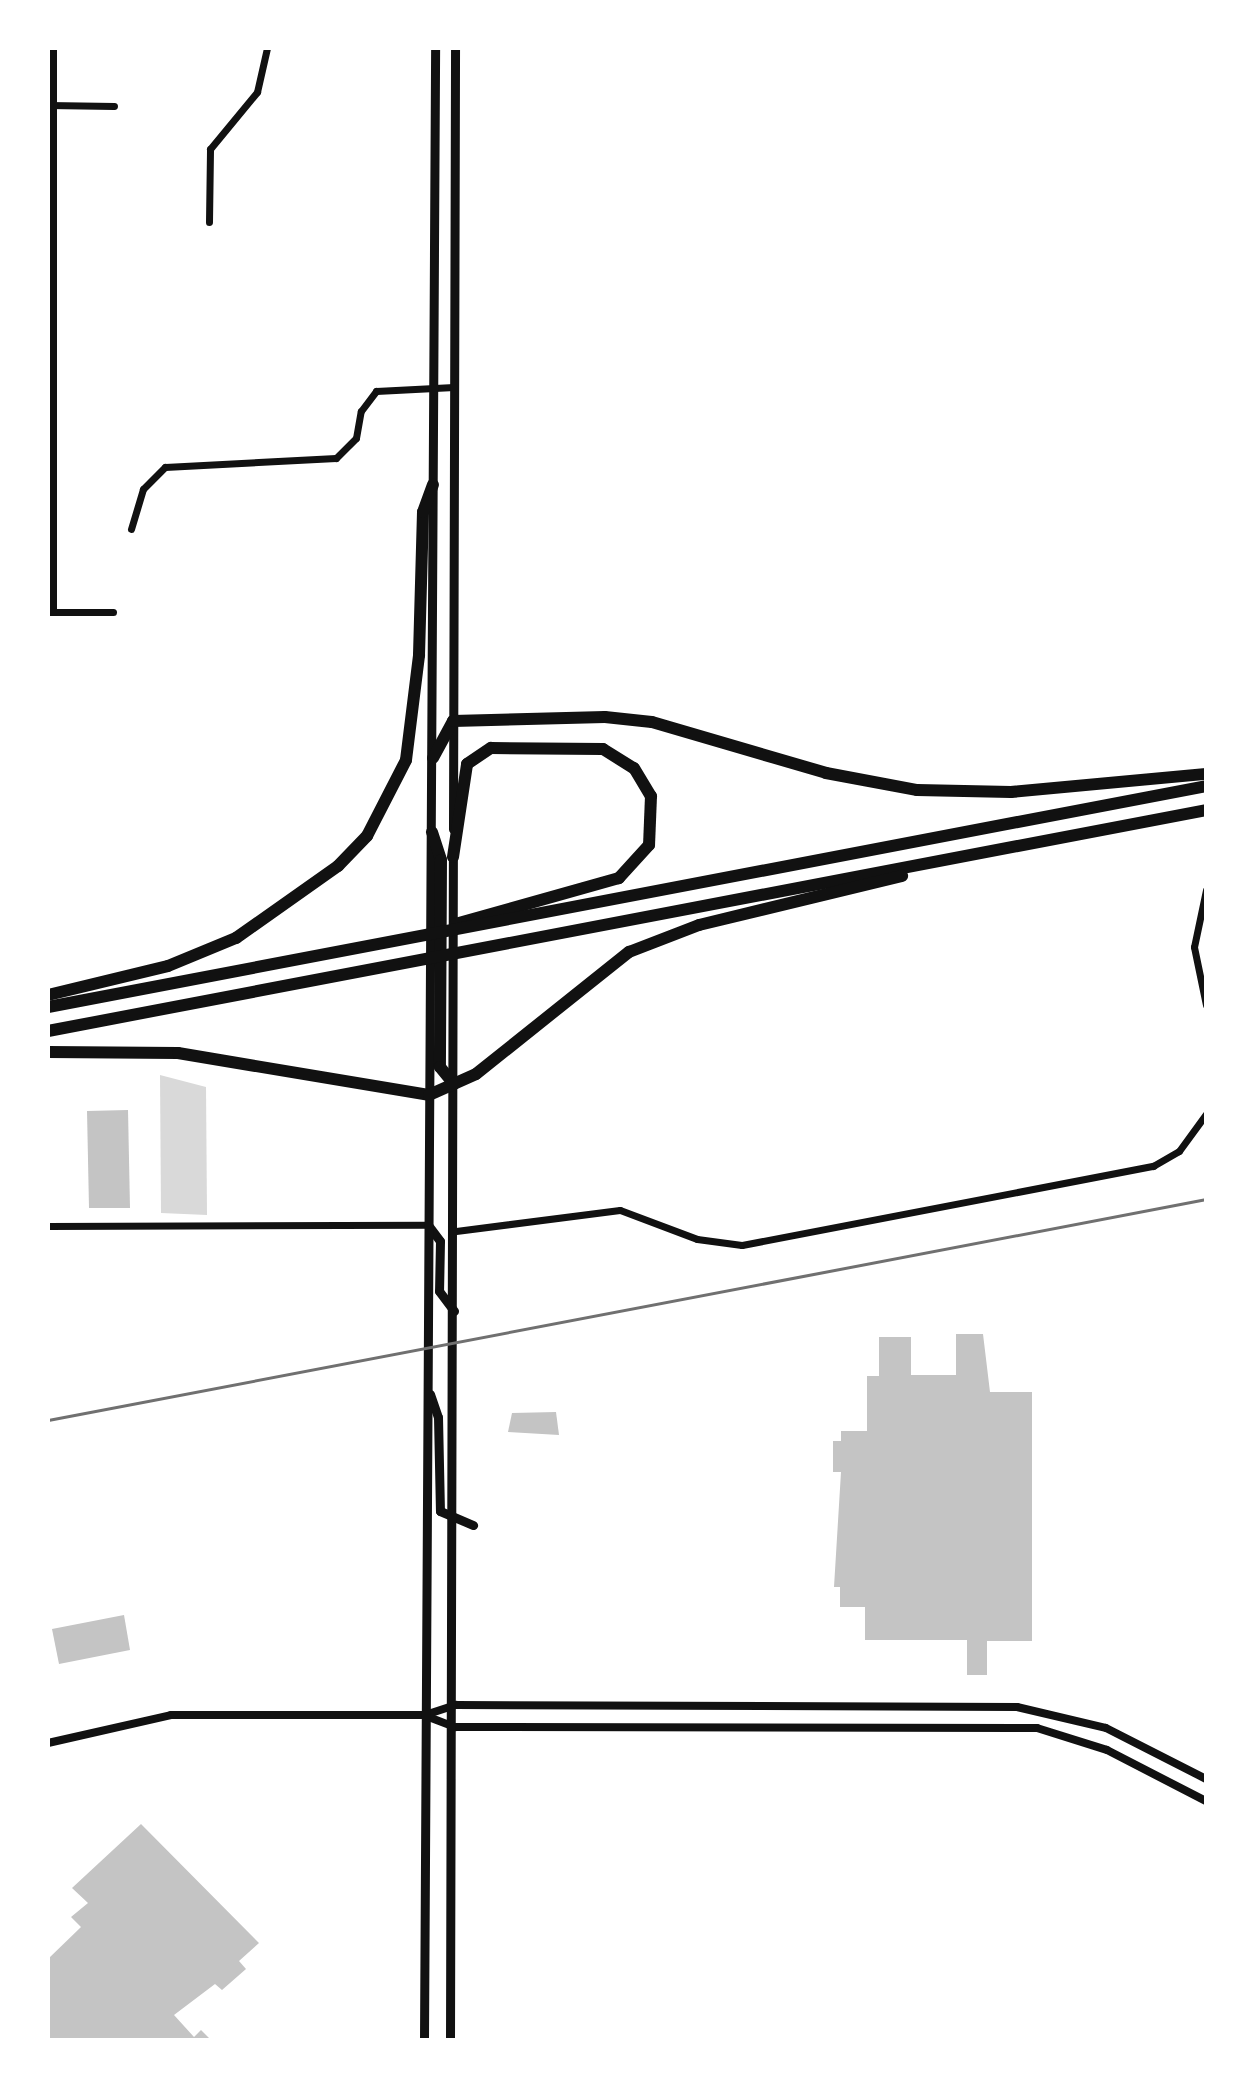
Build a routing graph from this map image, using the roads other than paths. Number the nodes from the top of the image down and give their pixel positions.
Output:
1 (53, 48) edge
2 (267, 48) edge
3 (435, 48) edge
4 (455, 48) edge
5 (51, 105) edge
6 (114, 106) dead end
7 (209, 222) dead end
8 (51, 294) edge
9 (433, 386) junction
10 (454, 387) junction
11 (51, 453) edge
12 (433, 485) junction
13 (131, 529) dead end
14 (51, 612) edge
15 (113, 612) dead end
16 (453, 721) junction
17 (433, 758) junction
18 (1206, 774) edge
19 (1206, 786) edge
20 (1206, 810) edge
21 (432, 832) joint
22 (1042, 841) junction
23 (453, 857) junction
24 (1206, 890) edge
25 (443, 906) junction
26 (416, 937) junction
27 (443, 981) junction
28 (48, 995) edge
29 (1206, 1005) edge
30 (48, 1007) edge
31 (48, 1031) edge
32 (48, 1052) edge
33 (454, 1084) junction
34 (429, 1095) junction
35 (1206, 1114) edge
36 (428, 1225) junction
37 (48, 1226) edge
38 (456, 1231) junction
39 (454, 1311) junction
40 (428, 1392) junction
41 (452, 1518) junction
42 (473, 1525) dead end
43 (456, 1705) junction
44 (425, 1715) junction
45 (455, 1727) junction
46 (48, 1743) edge
47 (1206, 1779) edge
48 (1206, 1801) edge
49 (424, 2040) edge
50 (450, 2040) edge

1 - 5 street
2 - 7 street
3 - 9 main road
4 - 10 main road
5 - 6 street
5 - 8 street
8 - 11 street
9 - 10 street
9 - 12 main road
9 - 13 street
10 - 16 main road
11 - 14 street
12 - 17 main road
12 - 28 highway
14 - 15 street
16 - 17 highway
16 - 18 highway
16 - 23 main road
17 - 21 main road
19 - 26 highway
20 - 22 highway
21 - 25 highway
22 - 31 highway
22 - 33 highway
23 - 25 main road
23 - 26 highway
24 - 29 street
25 - 27 highway
26 - 30 highway
27 - 33 highway
27 - 34 main road
32 - 34 highway
33 - 34 highway
33 - 38 main road
34 - 36 main road
35 - 38 street
36 - 37 street
36 - 39 main road
36 - 40 main road
38 - 39 main road
39 - 41 main road
40 - 41 main road
40 - 44 main road
41 - 42 main road
41 - 43 main road
43 - 44 street
43 - 45 main road
43 - 47 street
44 - 45 street
44 - 46 street
44 - 49 main road
45 - 48 street
45 - 50 main road

